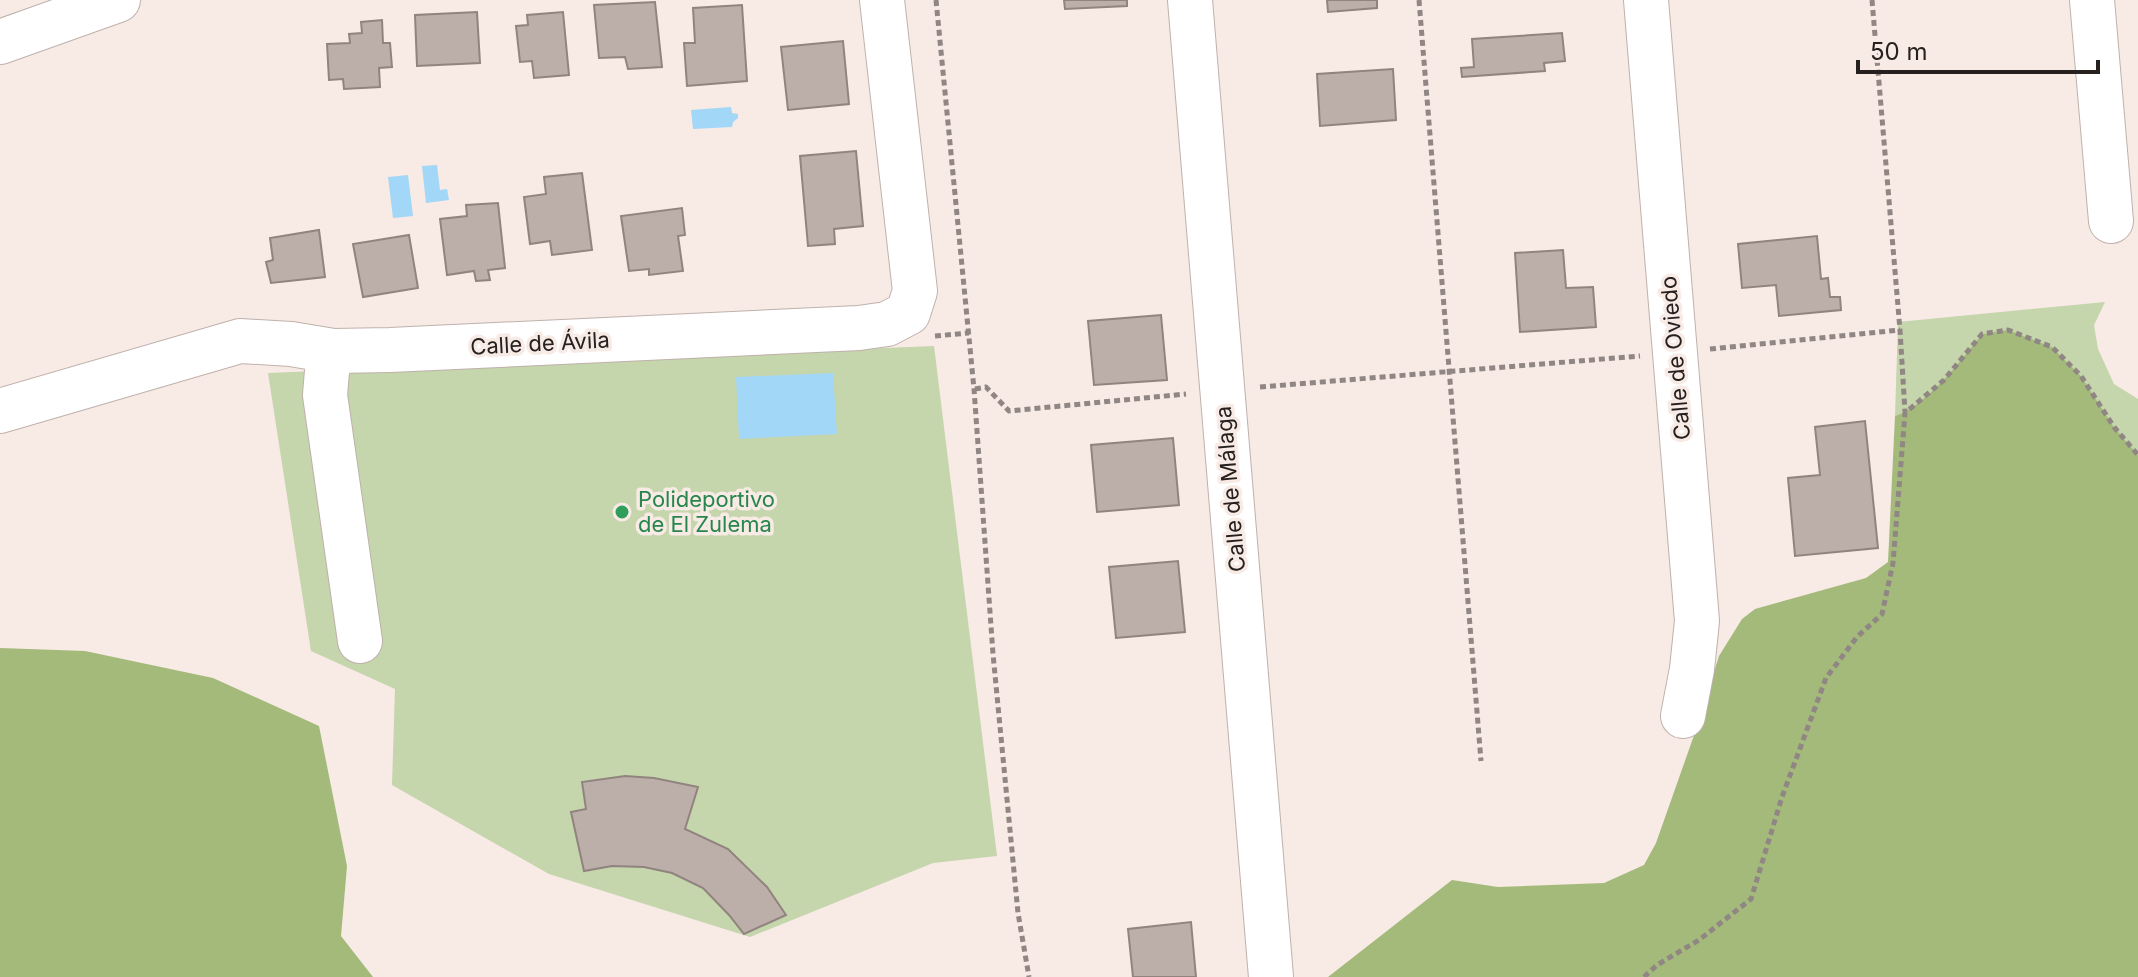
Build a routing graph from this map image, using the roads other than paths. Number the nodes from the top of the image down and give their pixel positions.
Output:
1 (118, 0) edge
2 (882, 0) edge
3 (1190, 0) edge
4 (1646, 0) edge
5 (2092, 0) edge
6 (0, 42) edge
7 (2111, 221) dead end
8 (333, 351) junction
9 (0, 411) edge
10 (360, 641) dead end
11 (1683, 716) dead end
12 (1271, 977) edge

1 - 6 street
2 - 8 street, Calle de Ávila
3 - 12 street, Calle de Málaga
4 - 11 street, Calle de Oviedo
5 - 7 street
8 - 9 street, Calle de Ávila
8 - 10 street

